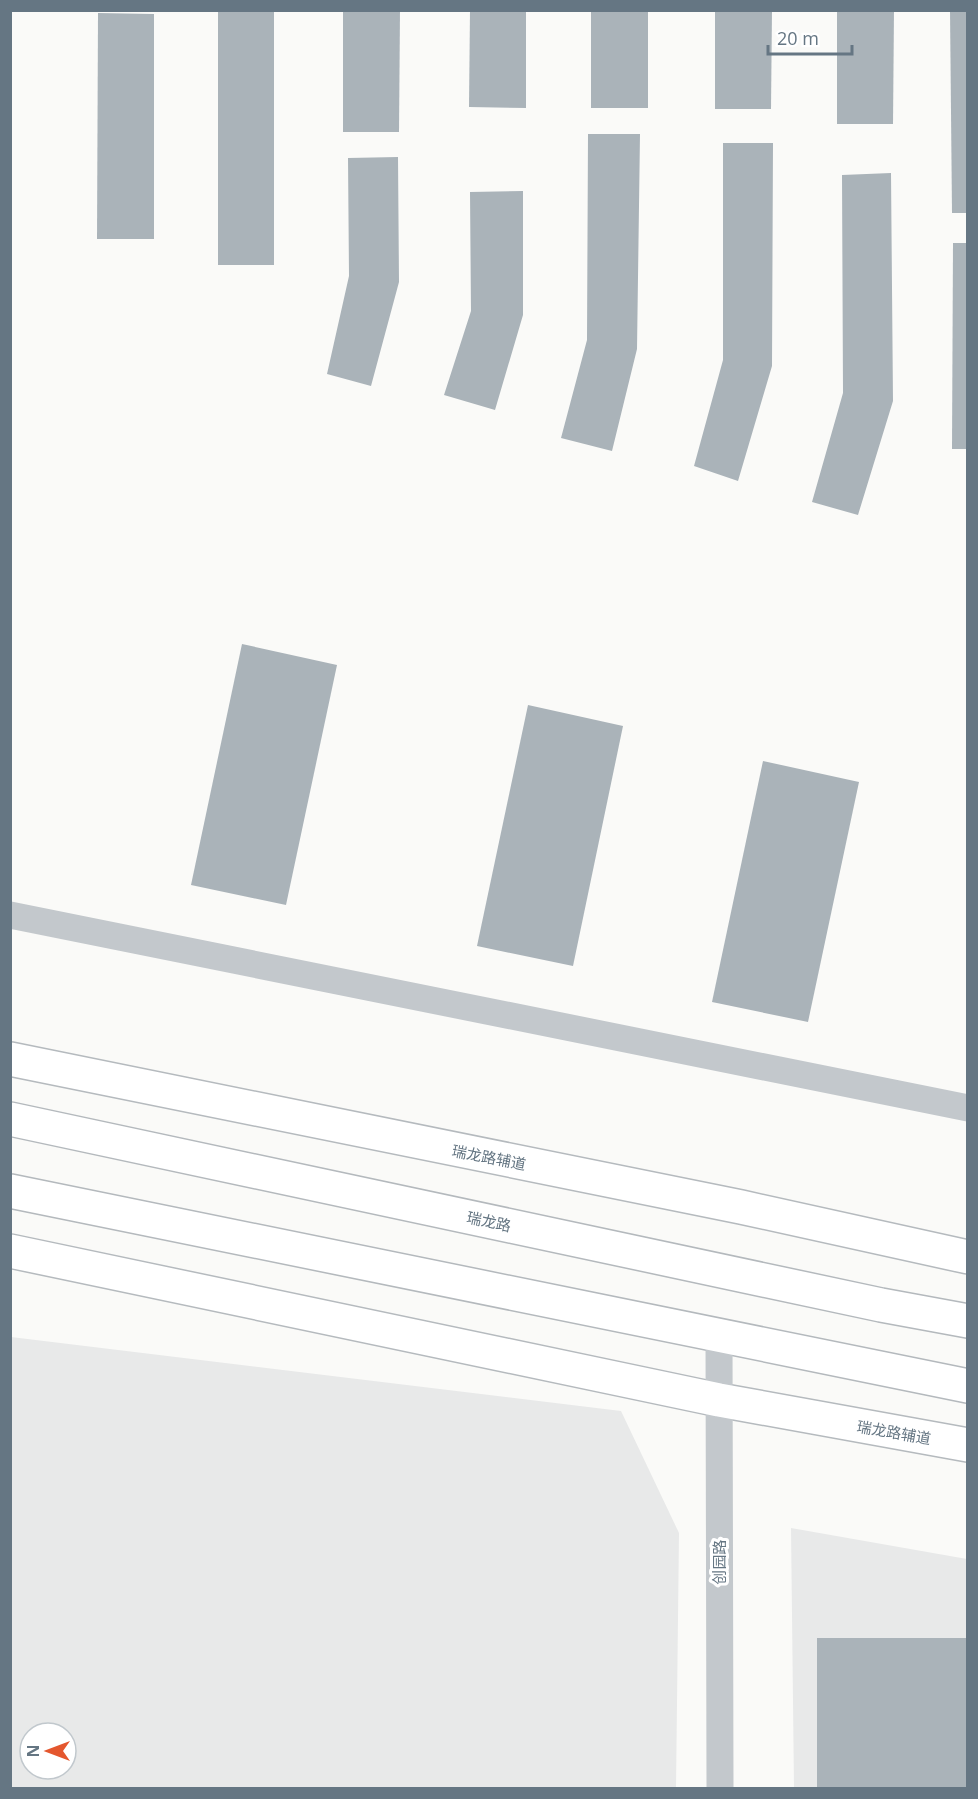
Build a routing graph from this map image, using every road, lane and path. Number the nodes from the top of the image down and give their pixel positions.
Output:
1 (10, 915) edge
2 (10, 1059) edge
3 (968, 1108) edge
4 (10, 1119) edge
5 (10, 1191) edge
6 (10, 1251) edge
7 (968, 1257) edge
8 (968, 1321) edge
9 (719, 1335) junction
10 (968, 1386) edge
11 (719, 1400) junction
12 (968, 1445) edge
13 (720, 1788) edge

1 - 3 street
2 - 7 main road, 瑞龙路辅道
4 - 8 main road, 瑞龙路
5 - 9 main road
6 - 11 main road, 瑞龙路辅道
9 - 10 main road
9 - 11 street, 创园路
11 - 12 main road, 瑞龙路辅道
11 - 13 street, 创园路

